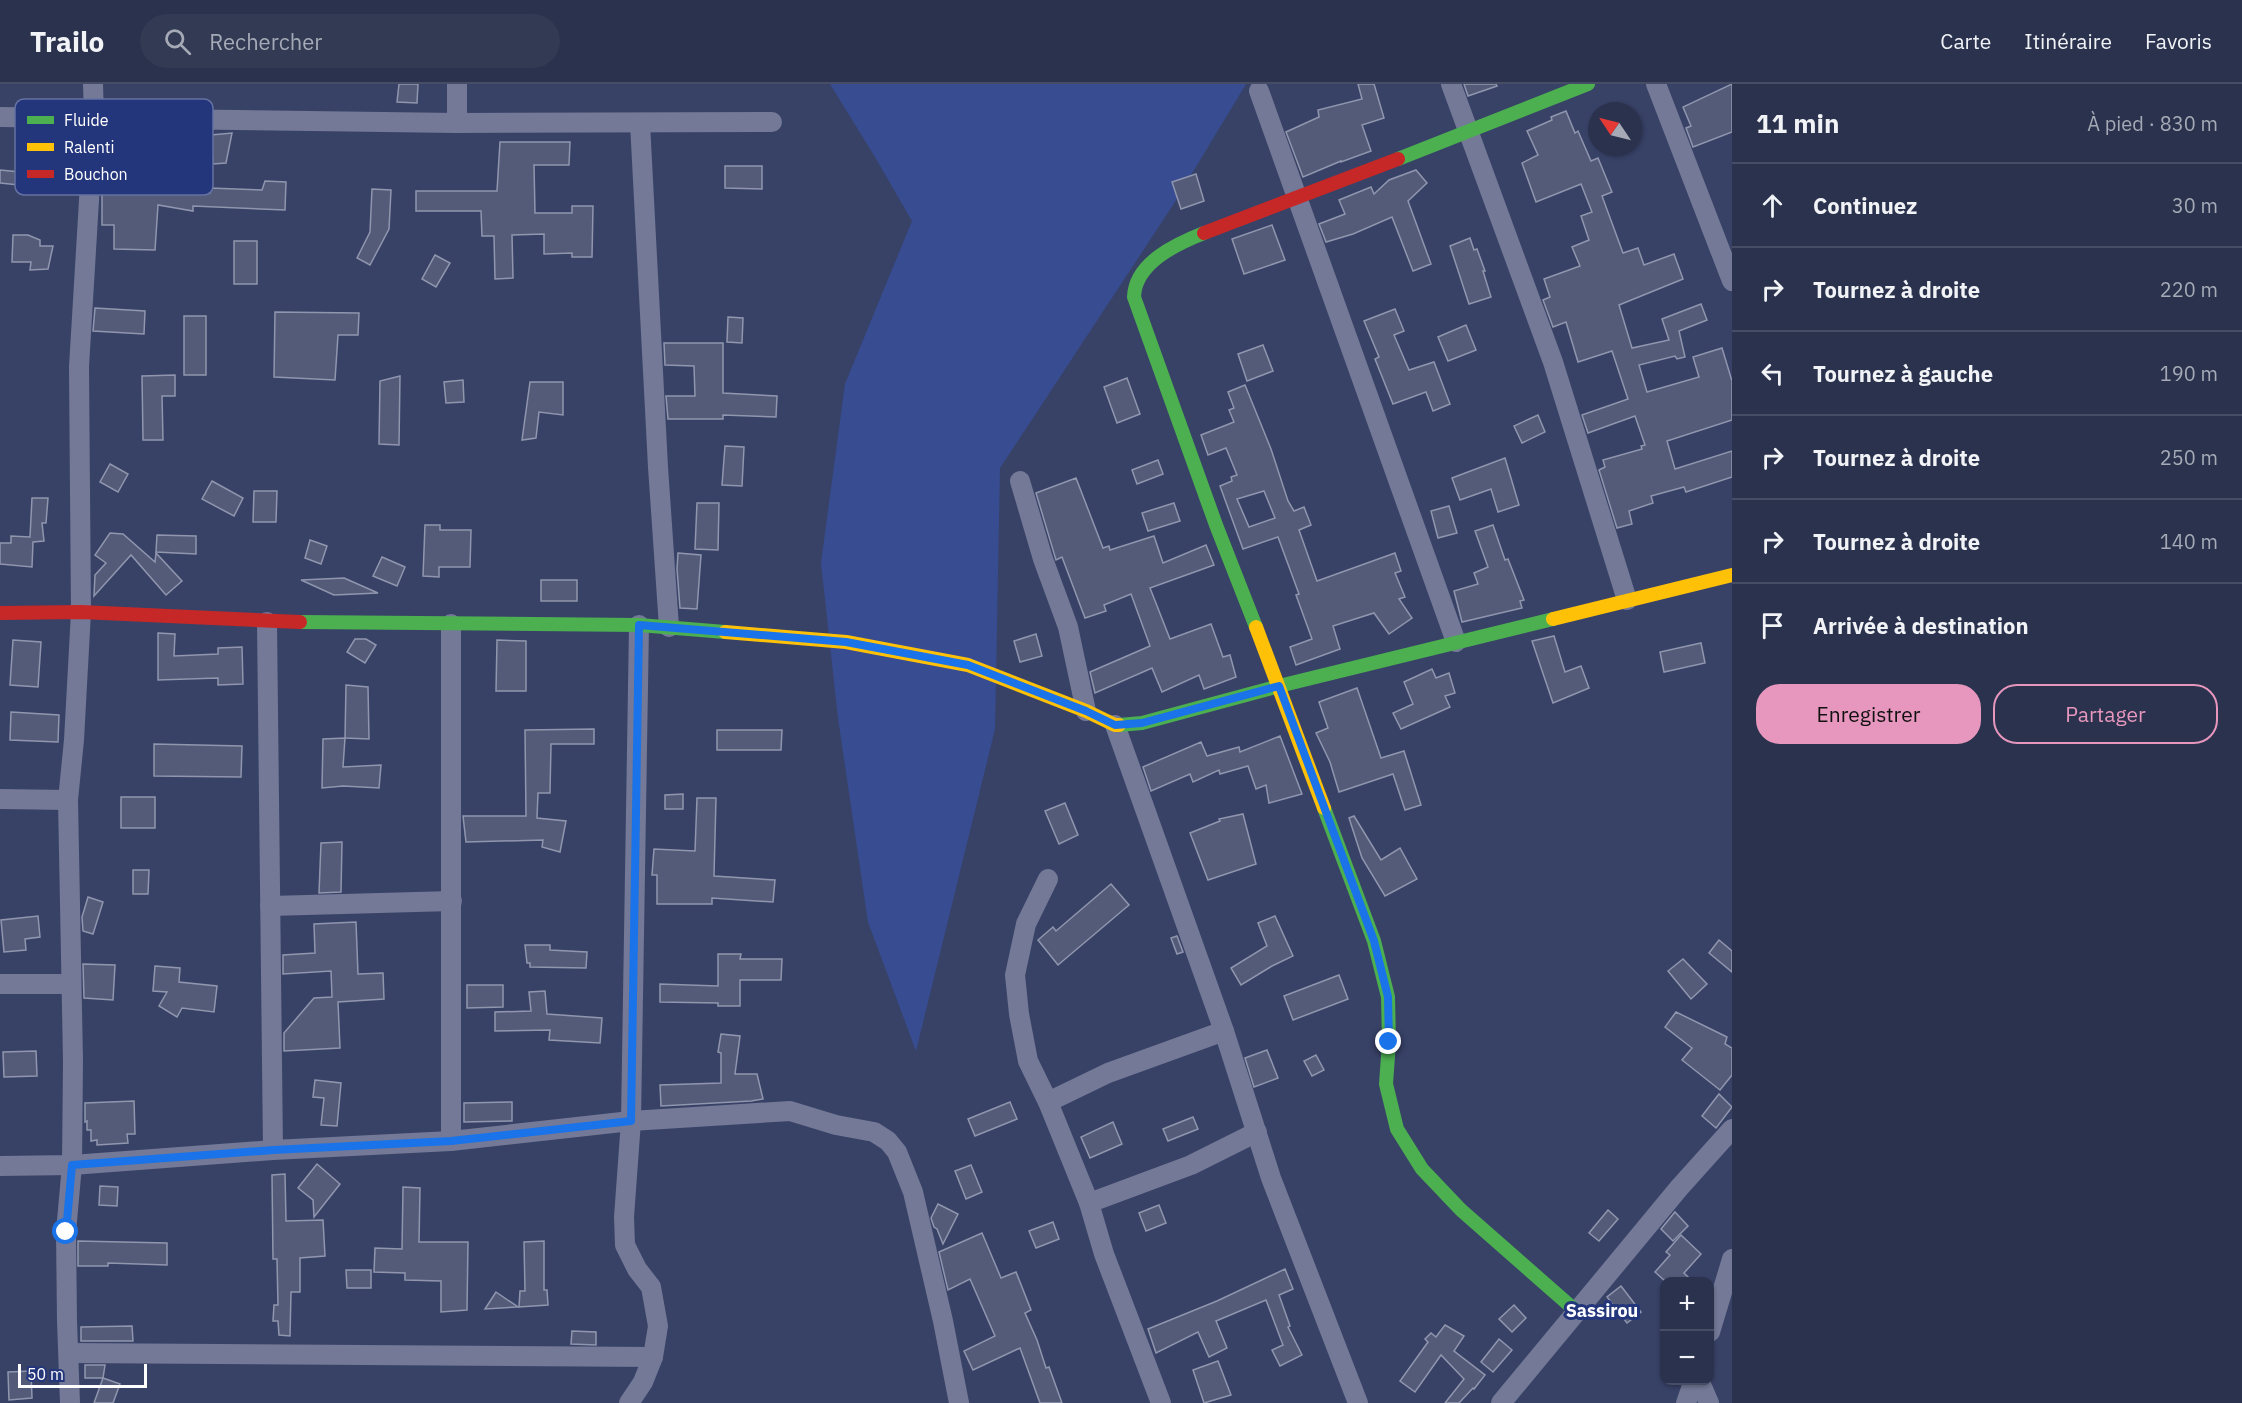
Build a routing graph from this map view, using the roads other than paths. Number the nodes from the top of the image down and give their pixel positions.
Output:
1 (93, 84) edge
2 (457, 84) edge
3 (1451, 84) edge
4 (1588, 84) edge
5 (1656, 84) edge
6 (1259, 91) dead end
7 (93, 99) edge
8 (213, 119) edge
9 (456, 123) junction
10 (640, 123) junction
11 (772, 123) dead end
12 (1468, 132) junction
13 (89, 195) edge
14 (1298, 198) junction
15 (1732, 281) edge
16 (1020, 481) dead end
17 (1732, 575) edge
18 (1627, 600) junction
19 (81, 612) junction
20 (0, 613) edge
21 (267, 622) junction
22 (452, 624) junction
23 (639, 625) junction
24 (669, 627) junction
25 (1455, 642) junction
26 (1279, 686) junction
27 (1086, 711) junction
28 (1115, 725) junction
29 (0, 799) edge
30 (68, 800) junction
31 (1048, 879) dead end
32 (452, 901) junction
33 (270, 906) junction
34 (0, 984) edge
35 (71, 984) junction
36 (1224, 1031) junction
37 (1048, 1102) junction
38 (631, 1121) junction
39 (1732, 1129) edge
40 (1257, 1132) junction
41 (451, 1141) junction
42 (273, 1150) junction
43 (72, 1165) junction
44 (0, 1166) edge
45 (1089, 1203) junction
46 (1732, 1259) edge
47 (1576, 1311) junction
48 (1710, 1331) edge
49 (69, 1353) junction
50 (653, 1357) junction
51 (1694, 1385) edge
52 (1699, 1385) edge
53 (70, 1403) edge
54 (629, 1403) edge
55 (959, 1403) edge
56 (1161, 1403) edge
57 (1358, 1403) edge
58 (1501, 1403) edge
59 (1686, 1403) edge
60 (1709, 1403) edge

1 - 7 street
2 - 9 street
3 - 12 street
4 - 12 street
5 - 15 street
6 - 14 street
8 - 9 street
9 - 10 street
10 - 11 street
10 - 24 street
12 - 14 street
12 - 18 street
13 - 19 street
14 - 25 street
14 - 26 street
16 - 27 street
17 - 18 street
18 - 25 street
19 - 20 street
19 - 21 street
19 - 30 street
21 - 22 street
21 - 33 street
22 - 23 street
22 - 32 street
23 - 24 street
23 - 38 street
24 - 27 street
25 - 26 street
26 - 28 street
26 - 47 street
27 - 28 street
28 - 36 street
29 - 30 street
30 - 35 street
31 - 37 street
32 - 33 street
32 - 41 street
33 - 42 street
34 - 35 street
35 - 43 street
36 - 37 street
36 - 40 street
37 - 45 street
38 - 41 street
38 - 50 street
38 - 55 street
39 - 47 street
40 - 45 street
40 - 57 street
41 - 42 street
42 - 43 street
43 - 44 street
43 - 49 street
45 - 56 street
46 - 48 street
47 - 58 street
49 - 50 street
49 - 53 street
50 - 54 street
51 - 59 street
52 - 60 street

